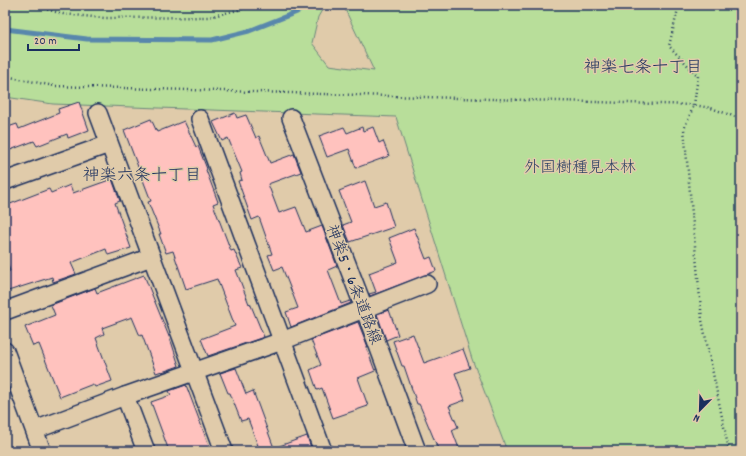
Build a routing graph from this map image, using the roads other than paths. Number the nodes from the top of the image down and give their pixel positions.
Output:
1 (98, 113) dead end
2 (291, 118) dead end
3 (200, 119) dead end
4 (109, 144) junction
5 (5, 181) edge
6 (151, 257) junction
7 (427, 284) dead end
8 (364, 308) junction
9 (5, 311) edge
10 (282, 340) junction
11 (5, 351) edge
12 (194, 371) junction
13 (125, 396) junction
14 (35, 430) junction
15 (42, 451) edge
16 (146, 451) edge
17 (224, 451) edge
18 (323, 451) edge
19 (417, 451) edge

1 - 4 street
2 - 8 street, 神楽5・6条道路線
3 - 10 street
4 - 5 street
4 - 6 street
6 - 9 street
6 - 12 street
7 - 8 street
8 - 10 street
8 - 19 street, 神楽5・6条道路線
10 - 12 street
10 - 18 street
11 - 14 street
12 - 13 street
12 - 17 street
13 - 14 street
13 - 16 street
14 - 15 street

